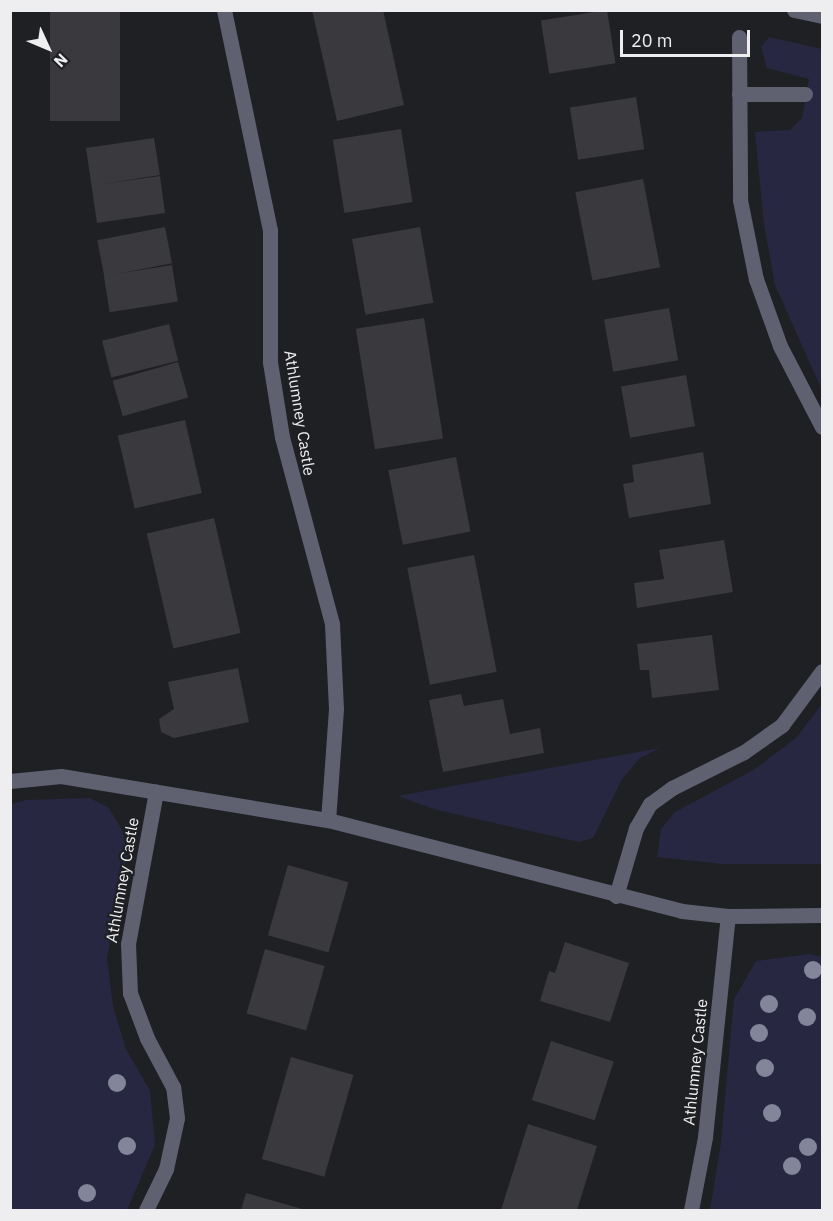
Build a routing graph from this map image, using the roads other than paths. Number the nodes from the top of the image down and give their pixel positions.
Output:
1 (224, 10) edge
2 (794, 10) edge
3 (822, 16) edge
4 (739, 37) dead end
5 (739, 94) junction
6 (805, 94) dead end
7 (822, 427) edge
8 (822, 671) edge
9 (10, 781) edge
10 (156, 792) junction
11 (328, 820) junction
12 (615, 896) junction
13 (822, 915) edge
14 (728, 916) junction
15 (146, 1210) edge
16 (691, 1210) edge

1 - 11 street, Athlumney Castle
2 - 3 street
4 - 5 street
5 - 6 street
5 - 7 street
8 - 12 street
9 - 10 street
10 - 11 street
10 - 15 street, Athlumney Castle
11 - 12 street
12 - 14 street
13 - 14 street
14 - 16 street, Athlumney Castle

